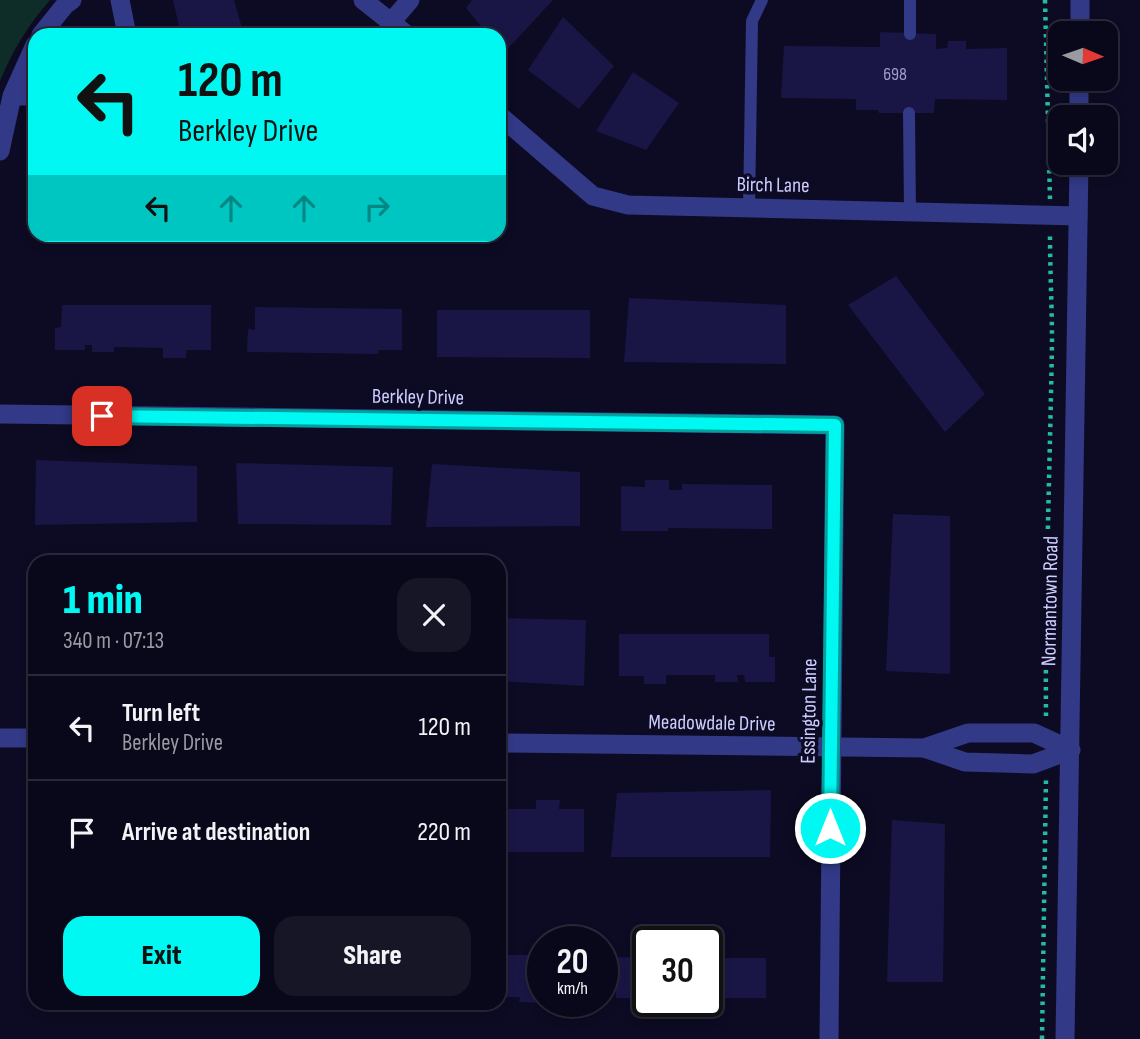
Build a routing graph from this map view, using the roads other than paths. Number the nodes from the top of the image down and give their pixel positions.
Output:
1 (72, 0) edge
2 (120, 0) edge
3 (363, 0) edge
4 (410, 0) edge
5 (762, 0) edge
6 (910, 0) edge
7 (1080, 0) edge
8 (391, 21) junction
9 (1080, 21) edge
10 (47, 28) edge
11 (126, 28) edge
12 (399, 28) edge
13 (910, 34) dead end
14 (28, 61) edge
15 (12, 96) junction
16 (28, 96) edge
17 (909, 113) dead end
18 (506, 121) edge
19 (0, 151) edge
20 (1079, 175) edge
21 (749, 208) junction
22 (910, 212) junction
23 (1078, 216) junction
24 (0, 414) edge
25 (835, 425) joint
26 (0, 738) edge
27 (28, 738) edge
28 (506, 743) edge
29 (831, 747) junction
30 (925, 748) junction
31 (1071, 750) junction
32 (829, 1039) edge
33 (1065, 1039) edge

1 - 10 street
2 - 11 street
3 - 8 street
4 - 8 street
5 - 21 lane
6 - 13 lane
7 - 9 street
8 - 12 street
14 - 15 street
15 - 16 street
15 - 19 street
17 - 22 lane
18 - 21 street, Birch Lane
20 - 23 street, Normantown Road
21 - 22 street, Birch Lane
22 - 23 street, Birch Lane
23 - 31 street, Normantown Road
24 - 25 street, Berkley Drive
25 - 29 street, Essington Lane
26 - 27 street
28 - 29 street, Meadowdale Drive
29 - 30 street, Meadowdale Drive
29 - 32 street, Essington Lane
30 - 31 street, Meadowdale Drive
30 - 31 street, Meadowdale Drive
31 - 33 street, Normantown Road

